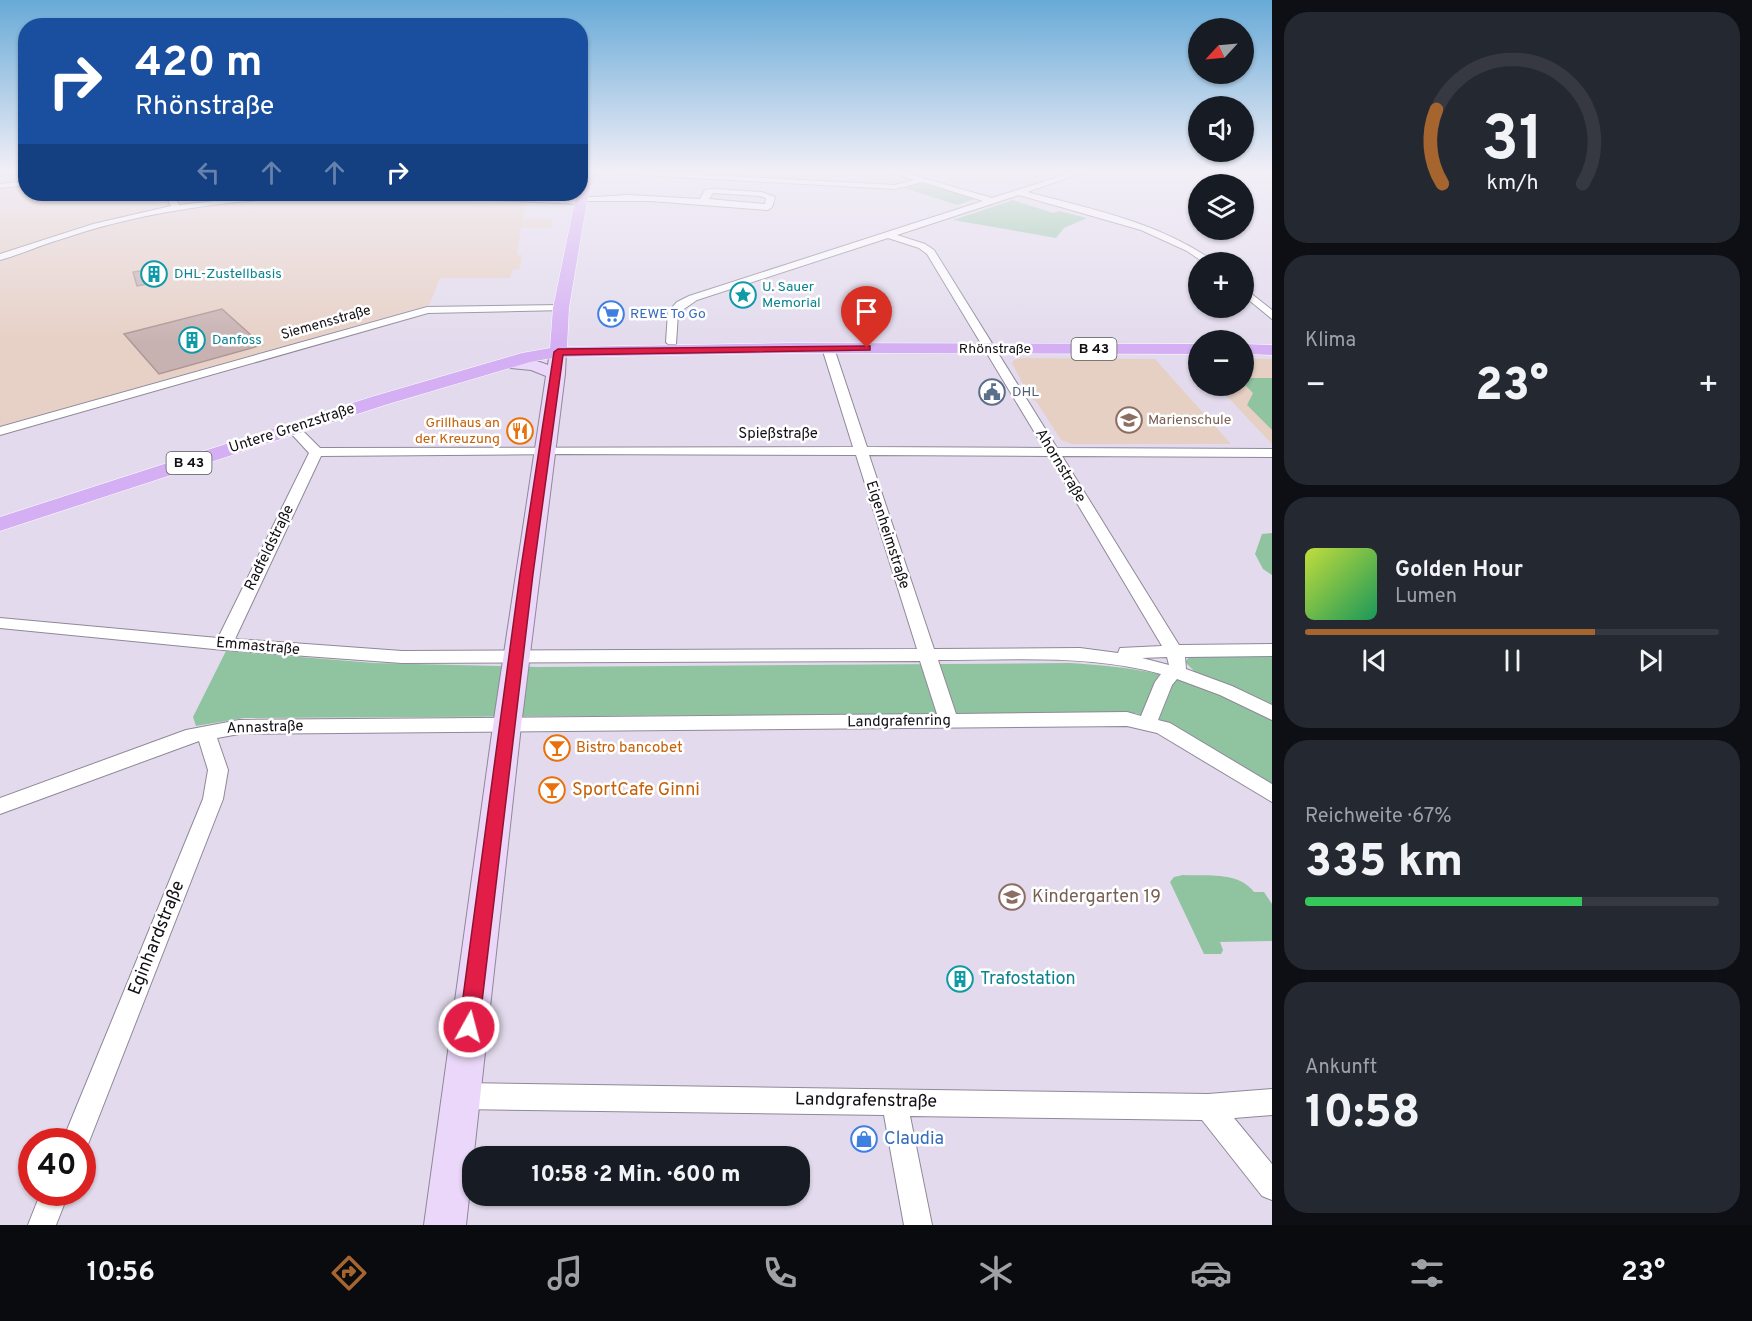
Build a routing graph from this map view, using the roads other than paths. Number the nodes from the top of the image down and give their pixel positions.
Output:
1 (90, 229) edge
2 (576, 229) edge
3 (901, 229) edge
4 (1144, 229) edge
5 (886, 234) junction
6 (1195, 252) edge
7 (0, 257) edge
8 (1271, 297) edge
9 (1254, 299) edge
10 (1254, 300) edge
11 (561, 308) junction
12 (1272, 316) edge
13 (672, 342) junction
14 (559, 347) junction
15 (792, 348) junction
16 (828, 348) junction
17 (989, 349) junction
18 (1188, 349) edge
19 (1254, 349) edge
20 (1272, 350) edge
21 (507, 363) junction
22 (556, 374) junction
23 (378, 401) junction
24 (293, 429) junction
25 (0, 431) edge
26 (545, 450) junction
27 (859, 450) junction
28 (1051, 451) junction
29 (316, 452) junction
30 (1272, 453) edge
31 (0, 524) edge
32 (0, 622) edge
33 (224, 644) junction
34 (1272, 650) edge
35 (1174, 651) junction
36 (927, 655) junction
37 (1096, 655) junction
38 (516, 657) junction
39 (1176, 671) junction
40 (1272, 713) edge
41 (949, 722) junction
42 (1148, 722) junction
43 (507, 726) junction
44 (206, 732) junction
45 (1272, 794) edge
46 (0, 806) edge
47 (460, 1096) junction
48 (894, 1101) junction
49 (1272, 1102) edge
50 (1208, 1107) junction
51 (81, 1128) edge
52 (1272, 1186) edge
53 (49, 1206) edge
54 (42, 1225) edge
55 (445, 1225) edge
56 (918, 1225) edge

1 - 7 street
2 - 11 main road
3 - 5 street
4 - 6 street
5 - 13 street
5 - 17 street, Ahornstraße
8 - 9 street
10 - 12 street
11 - 14 main road
11 - 25 street, Siemensstraße
13 - 14 main road, Rhönstraße / B 43
13 - 15 main road, Rhönstraße / B 43
14 - 15 main road, Rhönstraße / B 43
14 - 21 main road, Untere Grenzstraße / B 43
14 - 22 street
14 - 23 main road, Untere Grenzstraße / B 43
15 - 16 main road, Rhönstraße / B 43
16 - 17 main road, Rhönstraße / B 43
16 - 27 street, Eigenheimstraße
17 - 18 main road, Rhönstraße / B 43
17 - 28 street, Ahornstraße
19 - 20 main road
21 - 22 street
21 - 23 main road, Untere Grenzstraße / B 43
22 - 26 street
23 - 24 main road, Untere Grenzstraße / B 43
24 - 29 street
24 - 31 main road, Untere Grenzstraße / B 43
26 - 27 street, Spießstraße
26 - 29 street, Spießstraße
26 - 38 street
27 - 28 street, Spießstraße
27 - 36 street, Eigenheimstraße
28 - 30 street, Spießstraße
28 - 35 street, Ahornstraße
29 - 33 street, Radfeldstraße
32 - 33 street, Emmastraße
33 - 38 street, Emmastraße
34 - 35 street
35 - 37 street
35 - 39 street, Ahornstraße
36 - 37 street
36 - 38 street
36 - 41 street, Eigenheimstraße
37 - 39 street
38 - 43 street
39 - 40 street
39 - 42 street
41 - 42 street, Landgrafenring
41 - 43 street, Landgrafenring
42 - 45 street, Landgrafenring
43 - 44 street, Annastraße
43 - 47 street
44 - 46 street, Annastraße
44 - 51 street, Eginhardstraße
47 - 48 street, Landgrafenstraße
47 - 55 street
48 - 50 street, Landgrafenstraße
48 - 56 street
49 - 50 street, Landgrafenstraße
50 - 52 street
53 - 54 street

